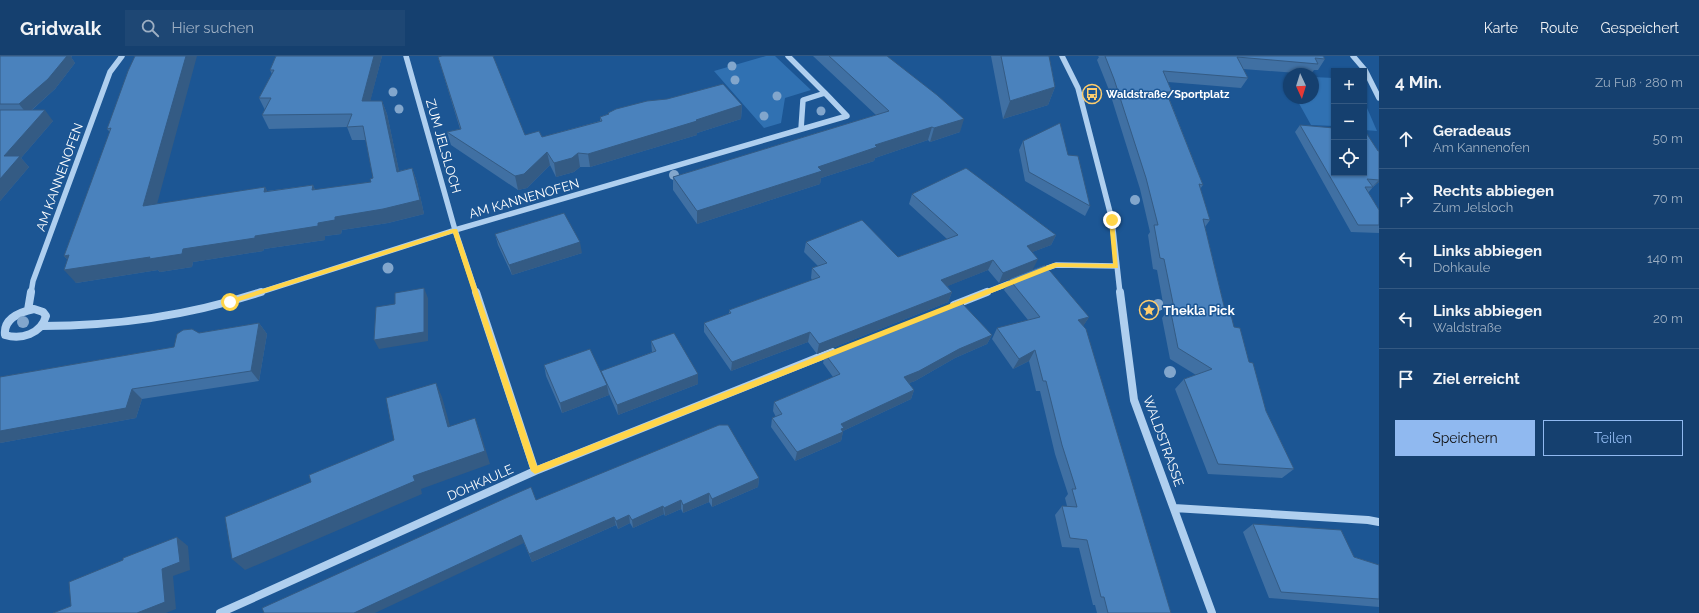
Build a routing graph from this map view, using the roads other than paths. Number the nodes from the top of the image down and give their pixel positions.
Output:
1 (122, 56) edge
2 (406, 56) edge
3 (788, 56) edge
4 (1062, 56) edge
5 (1353, 56) edge
6 (825, 93) junction
7 (1379, 98) edge
8 (801, 129) junction
9 (455, 230) junction
10 (1116, 266) junction
11 (1034, 274) edge
12 (1019, 279) edge
13 (945, 308) edge
14 (28, 310) junction
15 (42, 326) junction
16 (841, 349) edge
17 (535, 471) junction
18 (1174, 508) junction
19 (1379, 522) edge
20 (220, 613) edge
21 (1212, 613) edge

1 - 14 street, AM KANNENOFEN
2 - 9 street, ZUM JELSLOCH
3 - 6 street, AM KANNENOFEN
4 - 10 street, WALDSTRASSE
5 - 7 street
6 - 8 street
6 - 8 street, AM KANNENOFEN
8 - 9 street, AM KANNENOFEN
9 - 15 street, AM KANNENOFEN
9 - 17 street, ZUM JELSLOCH
10 - 11 street
10 - 18 street, WALDSTRASSE
12 - 13 street
14 - 15 street
14 - 15 street
16 - 17 street, DOHKAULE
17 - 20 street, DOHKAULE
18 - 19 street, WALDSTRASSE
18 - 21 street, WALDSTRASSE

